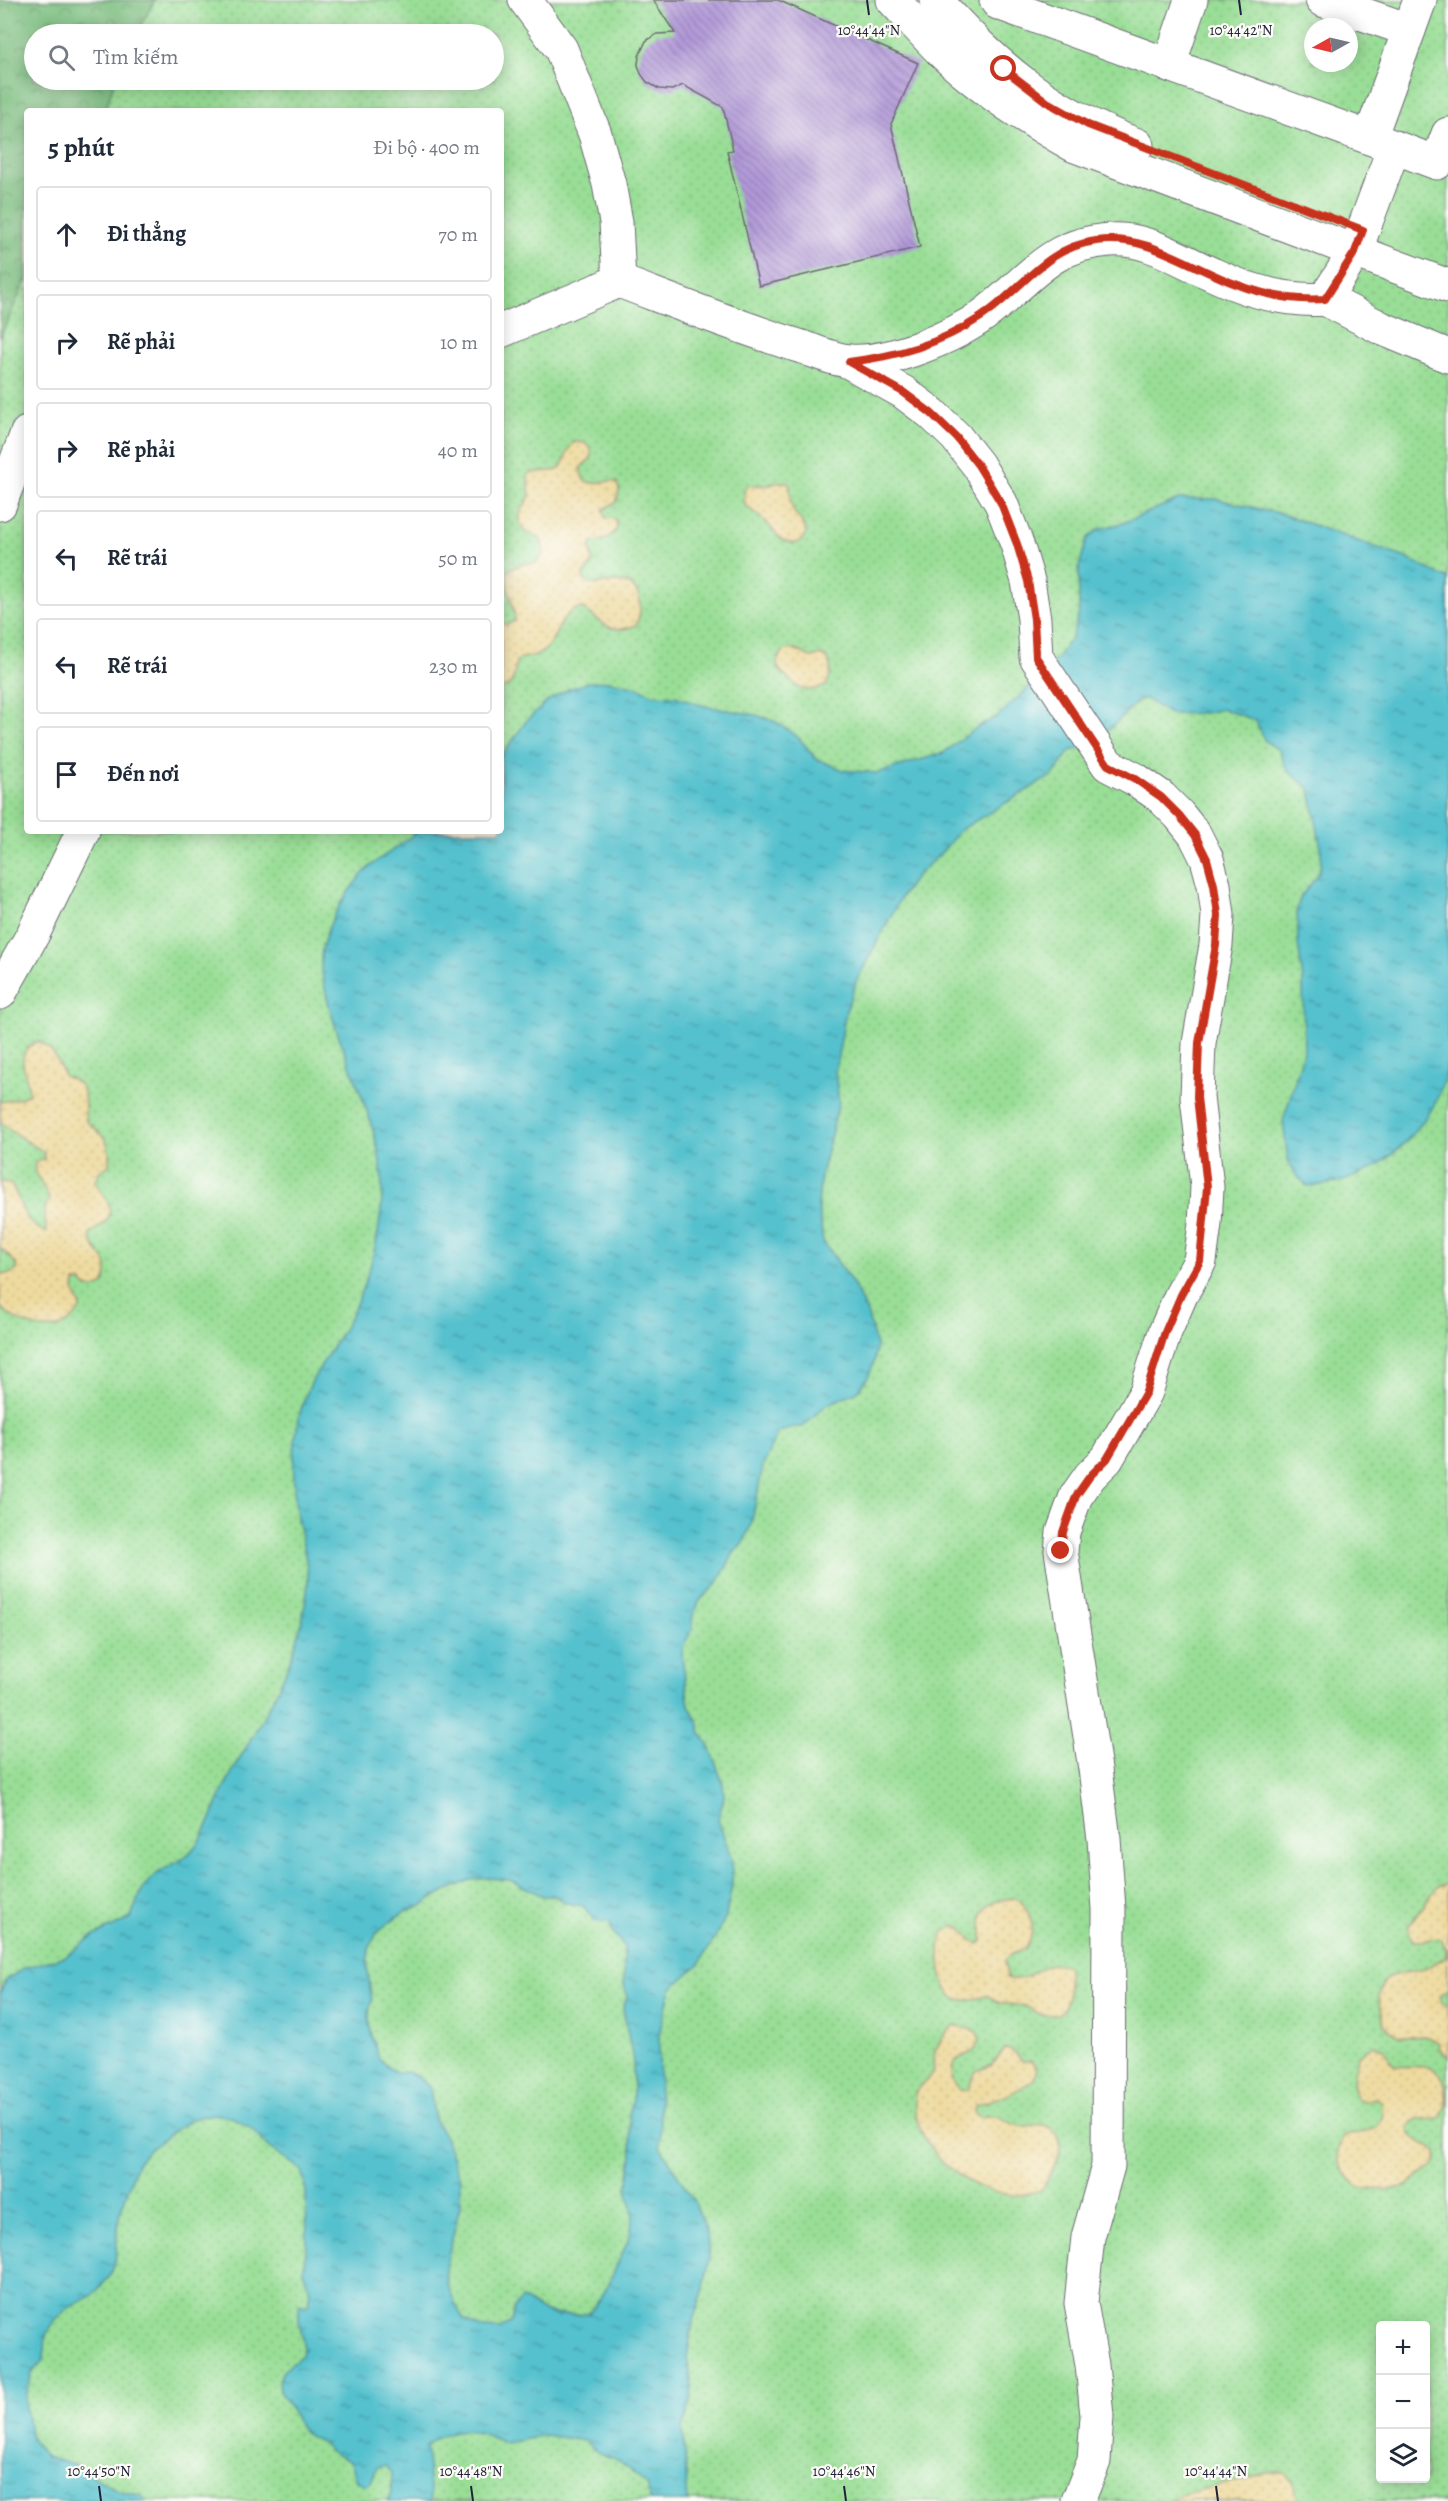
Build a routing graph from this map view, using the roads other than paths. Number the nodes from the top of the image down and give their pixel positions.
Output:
1 (525, 0) edge
2 (893, 0) edge
3 (936, 0) edge
4 (996, 0) edge
5 (1191, 0) edge
6 (1322, 0) edge
7 (1420, 0) edge
8 (1409, 30) junction
9 (1169, 65) junction
10 (1448, 134) edge
11 (1382, 142) junction
12 (1359, 241) junction
13 (1448, 262) edge
14 (619, 281) junction
15 (1448, 286) edge
16 (1325, 299) junction
17 (504, 330) edge
18 (1448, 356) edge
19 (849, 362) junction
20 (24, 441) edge
21 (0, 504) edge
22 (82, 834) edge
23 (0, 993) edge
24 (1078, 2501) edge

1 - 14 lane
2 - 12 lane
3 - 12 lane
4 - 9 lane
5 - 9 lane
6 - 8 lane
7 - 8 lane
8 - 11 lane
9 - 11 lane
10 - 11 lane
11 - 12 lane
12 - 13 lane
12 - 15 lane
12 - 16 lane
14 - 17 lane
14 - 19 lane
16 - 18 lane
16 - 19 lane
19 - 24 lane
20 - 21 lane
22 - 23 lane

